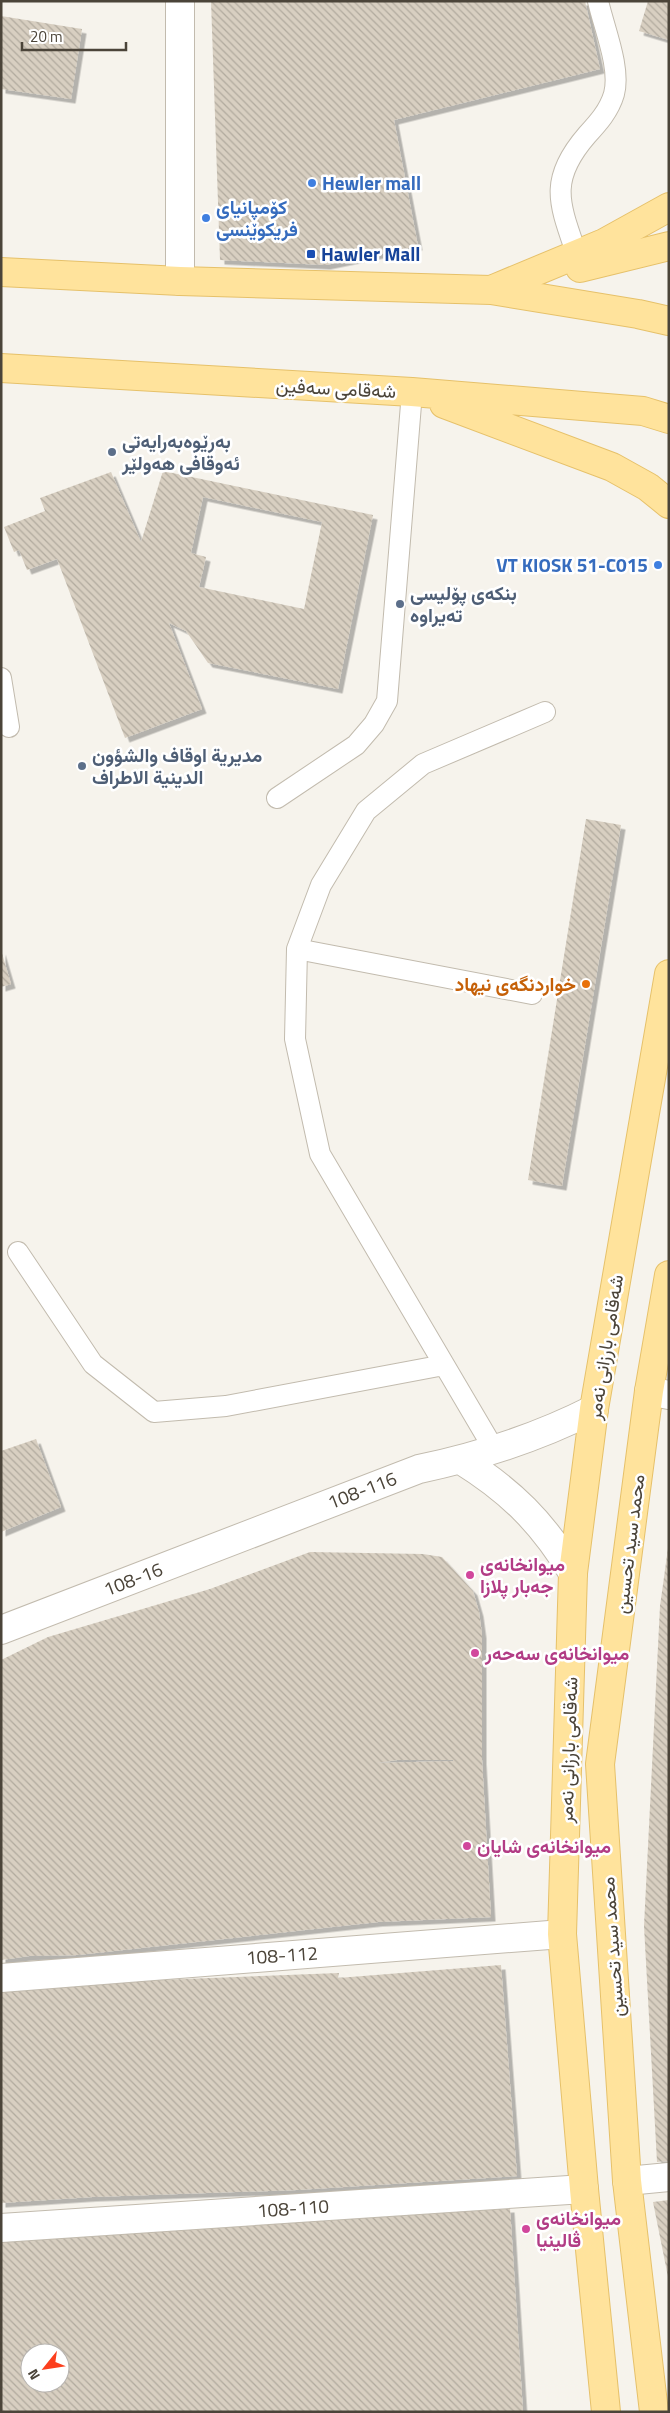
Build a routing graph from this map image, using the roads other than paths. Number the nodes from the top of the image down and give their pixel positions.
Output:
1 (180, 1) edge
2 (598, 1) edge
3 (669, 207) edge
4 (669, 246) edge
5 (577, 255) junction
6 (1, 272) edge
7 (180, 281) junction
8 (491, 290) junction
9 (669, 321) edge
10 (1, 368) edge
11 (412, 392) junction
12 (656, 409) edge
13 (669, 419) edge
14 (669, 504) edge
15 (1, 678) edge
16 (545, 712) dead end
17 (9, 727) dead end
18 (277, 798) dead end
19 (297, 949) junction
20 (669, 974) edge
21 (532, 994) dead end
22 (18, 1252) dead end
23 (669, 1275) edge
24 (444, 1365) junction
25 (659, 1393) edge
26 (594, 1409) junction
27 (495, 1451) junction
28 (462, 1460) junction
29 (264, 1527) joint
30 (573, 1573) junction
31 (1, 1630) edge
32 (562, 1934) junction
33 (1, 1978) edge
34 (669, 2177) edge
35 (626, 2181) junction
36 (584, 2189) junction
37 (1, 2228) edge
38 (606, 2412) edge
39 (654, 2412) edge

1 - 7 street
2 - 5 lane
3 - 5 main road
4 - 8 main road
5 - 8 main road
6 - 7 main road
7 - 8 main road
8 - 9 main road
10 - 11 main road, شەقامی سەفین
11 - 12 main road, شەقامی سەفین
11 - 14 main road
11 - 18 lane
12 - 13 main road, شەقامی سەفین
15 - 17 lane
16 - 19 lane
19 - 21 lane
19 - 24 lane
20 - 26 main road, شەقامی بارزانی نەمر
22 - 24 lane
23 - 25 main road, محمد سید تحسین
24 - 27 lane
25 - 35 main road, محمد سید تحسین
26 - 27 street, 108-116
26 - 30 main road, شەقامی بارزانی نەمر
27 - 28 street, 108-116
28 - 29 street, 108-116
28 - 30 street
29 - 31 street, 108-16
30 - 32 main road, شەقامی بارزانی نەمر
32 - 33 street, 108-112
32 - 36 main road, شەقامی بارزانی نەمر
34 - 35 street
35 - 39 main road, محمد سید تحسین
36 - 37 street, 108-110
36 - 38 main road, شەقامی بارزانی نەمر

